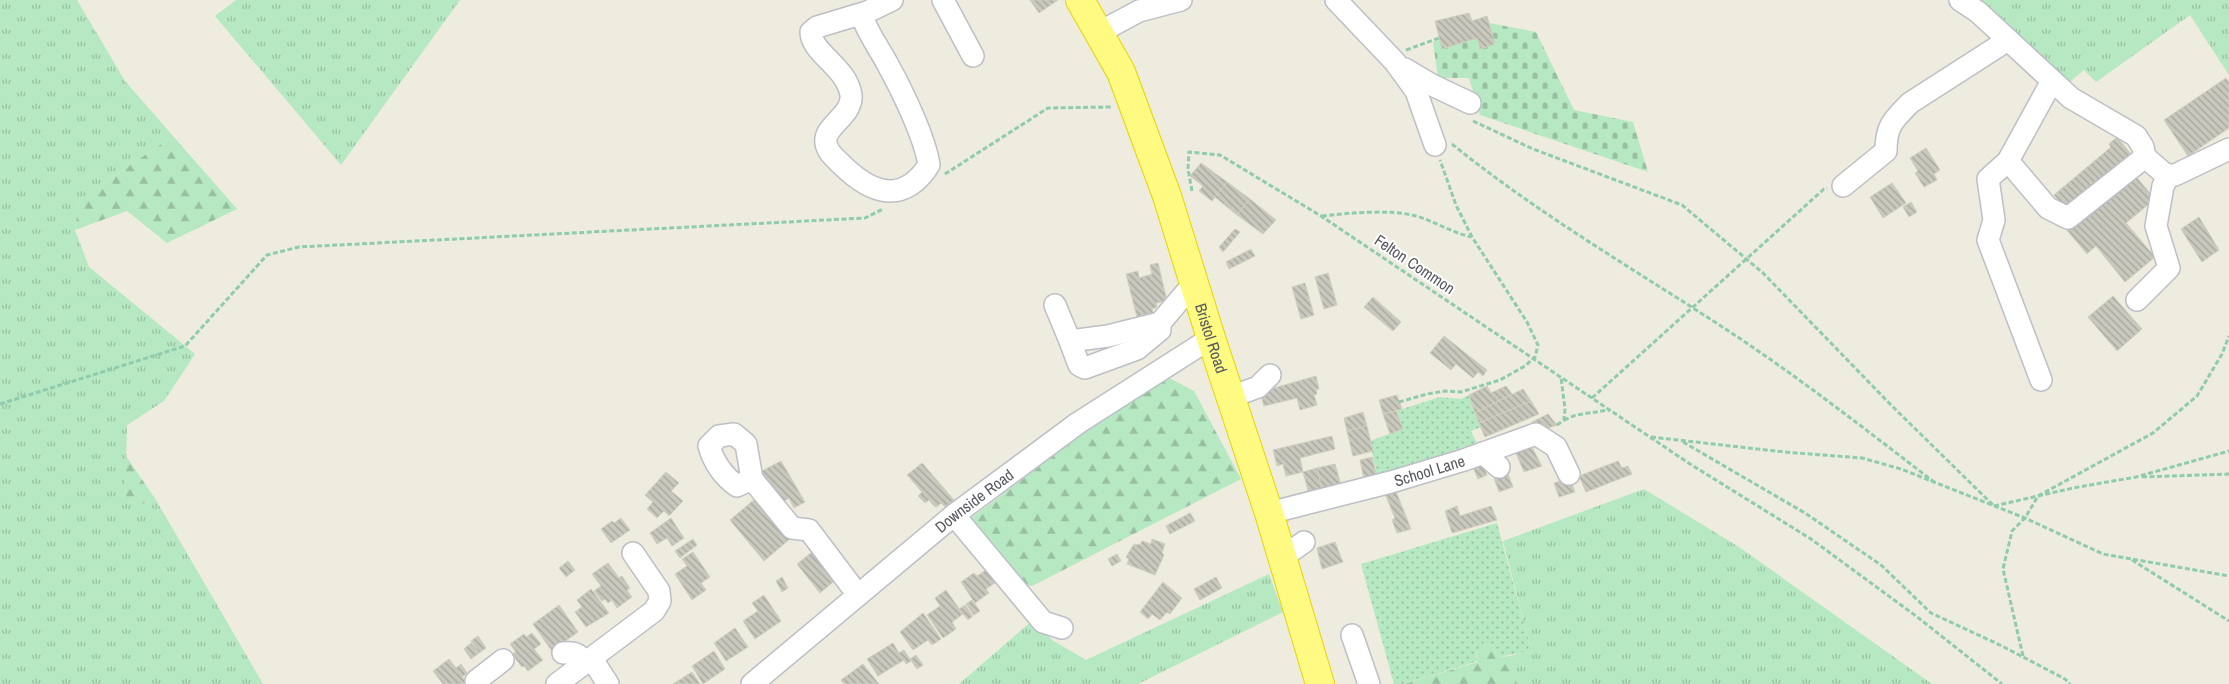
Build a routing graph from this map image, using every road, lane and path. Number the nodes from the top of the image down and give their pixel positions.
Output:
1 (892, 0) edge
2 (943, 0) edge
3 (1080, 0) edge
4 (1181, 0) edge
5 (1336, 0) edge
6 (1960, 0) edge
7 (1151, 4) edge
8 (861, 14) junction
9 (1100, 32) junction
10 (1439, 38) dead end
11 (2008, 40) junction
12 (973, 56) dead end
13 (1393, 60) junction
14 (2052, 81) junction
15 (1135, 107) junction
16 (1468, 110) joint
17 (1428, 124) junction
18 (1435, 145) joint
19 (2229, 149) edge
20 (2144, 157) junction
21 (2008, 161) junction
22 (2169, 175) junction
23 (940, 178) dead end
24 (1842, 186) joint
25 (1192, 190) dead end
26 (890, 205) dead end
27 (1321, 216) junction
28 (1472, 237) junction
29 (1746, 259) junction
30 (1194, 284) junction
31 (2137, 300) dead end
32 (1055, 306) dead end
33 (1691, 308) junction
34 (1160, 323) junction
35 (2229, 336) edge
36 (1211, 338) junction
37 (1070, 341) junction
38 (1533, 359) junction
39 (1270, 376) dead end
40 (1561, 378) junction
41 (2041, 380) dead end
42 (1231, 397) junction
43 (1592, 398) junction
44 (1399, 402) dead end
45 (0, 404) edge
46 (1610, 410) junction
47 (1564, 420) junction
48 (1557, 425) dead end
49 (1650, 437) junction
50 (1681, 440) junction
51 (2229, 451) edge
52 (1569, 474) dead end
53 (2229, 474) edge
54 (2136, 477) junction
55 (752, 479) dead end
56 (1934, 482) junction
57 (2038, 496) junction
58 (1994, 506) junction
59 (1270, 513) junction
60 (954, 515) junction
61 (2025, 518) junction
62 (633, 553) dead end
63 (2130, 559) junction
64 (2229, 576) edge
65 (858, 595) junction
66 (2229, 622) edge
67 (1062, 628) dead end
68 (1352, 635) dead end
69 (563, 653) dead end
70 (2023, 657) junction
71 (589, 661) junction
72 (557, 684) edge
73 (608, 684) edge
74 (752, 684) edge
75 (1320, 684) edge
76 (1369, 684) edge
77 (2002, 684) edge
78 (2070, 684) edge

1 - 8 street
2 - 12 street
3 - 9 highway, Bristol Road
4 - 7 street
5 - 13 street
6 - 11 street
7 - 9 street
8 - 8 street
9 - 15 highway, Bristol Road
10 - 13 path
11 - 14 street
11 - 24 street
13 - 16 street
13 - 17 street
14 - 20 street
14 - 21 street
15 - 23 path
15 - 30 highway, Bristol Road
16 - 29 path
17 - 18 street
17 - 33 path
18 - 28 path
19 - 22 street
20 - 21 street
20 - 22 street
21 - 41 street
22 - 31 street
24 - 29 path
25 - 27 path, Felton Common
26 - 45 path
27 - 28 path
27 - 38 path, Felton Common
28 - 38 path
29 - 33 path
29 - 58 path
30 - 34 street
30 - 36 highway, Bristol Road
32 - 37 street
33 - 43 path
33 - 56 path
34 - 37 street
34 - 37 street
35 - 57 path
36 - 42 highway, Bristol Road
36 - 60 street, Downside Road
38 - 40 path, Felton Common
38 - 44 path
39 - 42 street
40 - 43 path, Felton Common
40 - 47 path
42 - 59 highway, Bristol Road
43 - 46 path, Felton Common
46 - 47 path
46 - 49 path, Felton Common
47 - 48 path
49 - 50 path
49 - 77 path, Felton Common
50 - 56 path
50 - 70 path
51 - 54 path
52 - 59 street, School Lane
53 - 54 path
54 - 57 path
55 - 65 street
56 - 58 path
57 - 58 path
57 - 61 path
58 - 61 path
59 - 75 highway, Bristol Road
60 - 65 street, Downside Road
60 - 67 street
61 - 63 path
61 - 70 path
62 - 71 street
63 - 64 path
63 - 66 path
65 - 74 street, Downside Road
68 - 76 street
69 - 71 street
70 - 78 path
71 - 72 street
71 - 73 street

